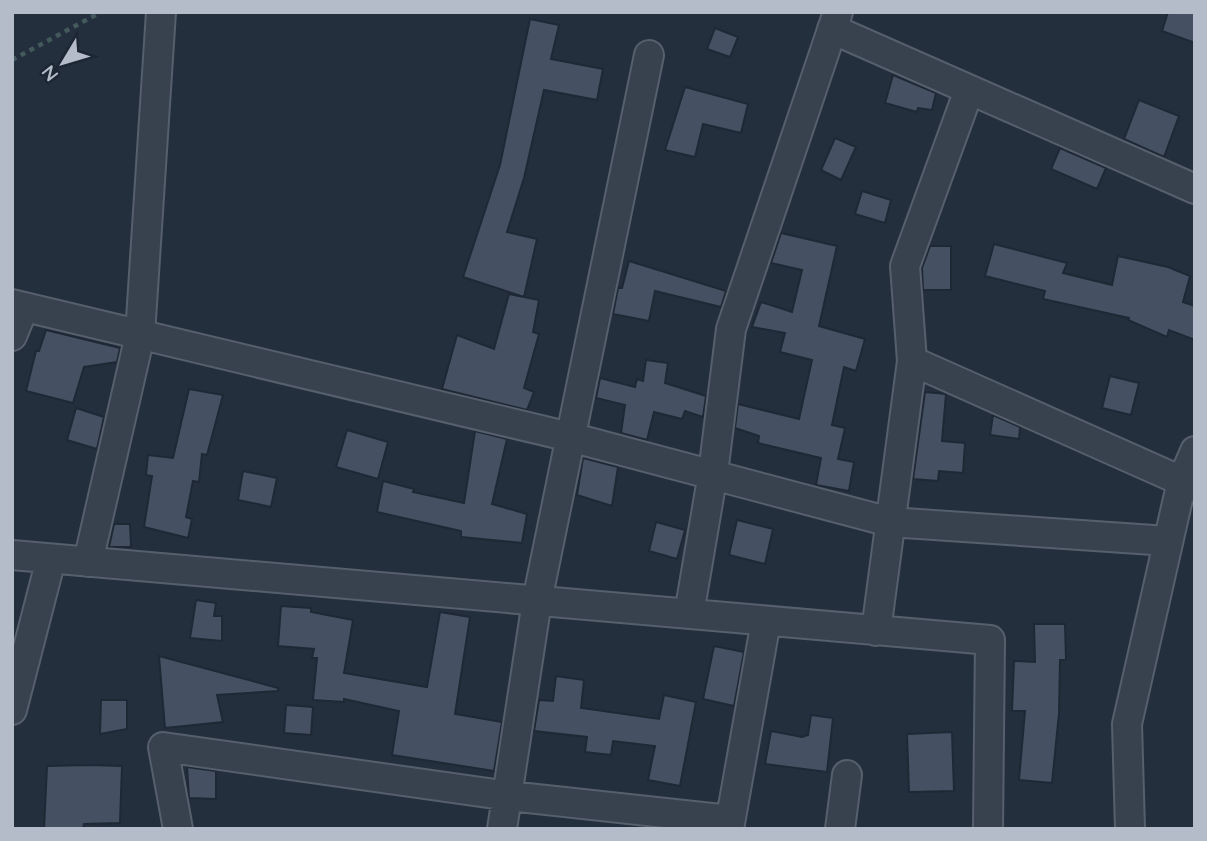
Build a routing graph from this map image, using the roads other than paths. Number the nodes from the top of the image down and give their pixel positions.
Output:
1 (162, 12) edge
2 (835, 21) edge
3 (649, 55) dead end
4 (969, 90) junction
5 (1194, 187) edge
6 (18, 306) edge
7 (140, 335) junction
8 (12, 336) edge
9 (912, 361) junction
10 (570, 437) junction
11 (1195, 451) edge
12 (713, 473) junction
13 (1188, 484) edge
14 (890, 522) junction
15 (1168, 541) junction
16 (12, 555) edge
17 (51, 559) junction
18 (88, 562) junction
19 (537, 601) junction
20 (689, 614) junction
21 (766, 621) junction
22 (876, 631) junction
23 (12, 710) edge
24 (848, 775) dead end
25 (509, 796) junction
26 (730, 824) edge
27 (178, 829) edge
28 (502, 829) edge
29 (840, 829) edge
30 (988, 829) edge
31 (1130, 829) edge

1 - 7 street
2 - 4 street
2 - 12 street
3 - 10 street
4 - 5 street
4 - 9 street
6 - 7 street
6 - 8 street
7 - 10 street
7 - 18 street
9 - 13 street
9 - 14 street
10 - 12 street
10 - 19 street
11 - 13 street
12 - 14 street
12 - 20 street
13 - 15 street
14 - 15 street
14 - 22 street
15 - 31 street
16 - 17 street
17 - 18 street
17 - 23 street
18 - 19 street
19 - 20 street
19 - 25 street
20 - 21 street
21 - 22 street
21 - 26 street
22 - 30 street
24 - 29 street
25 - 26 street
25 - 27 street
25 - 28 street

